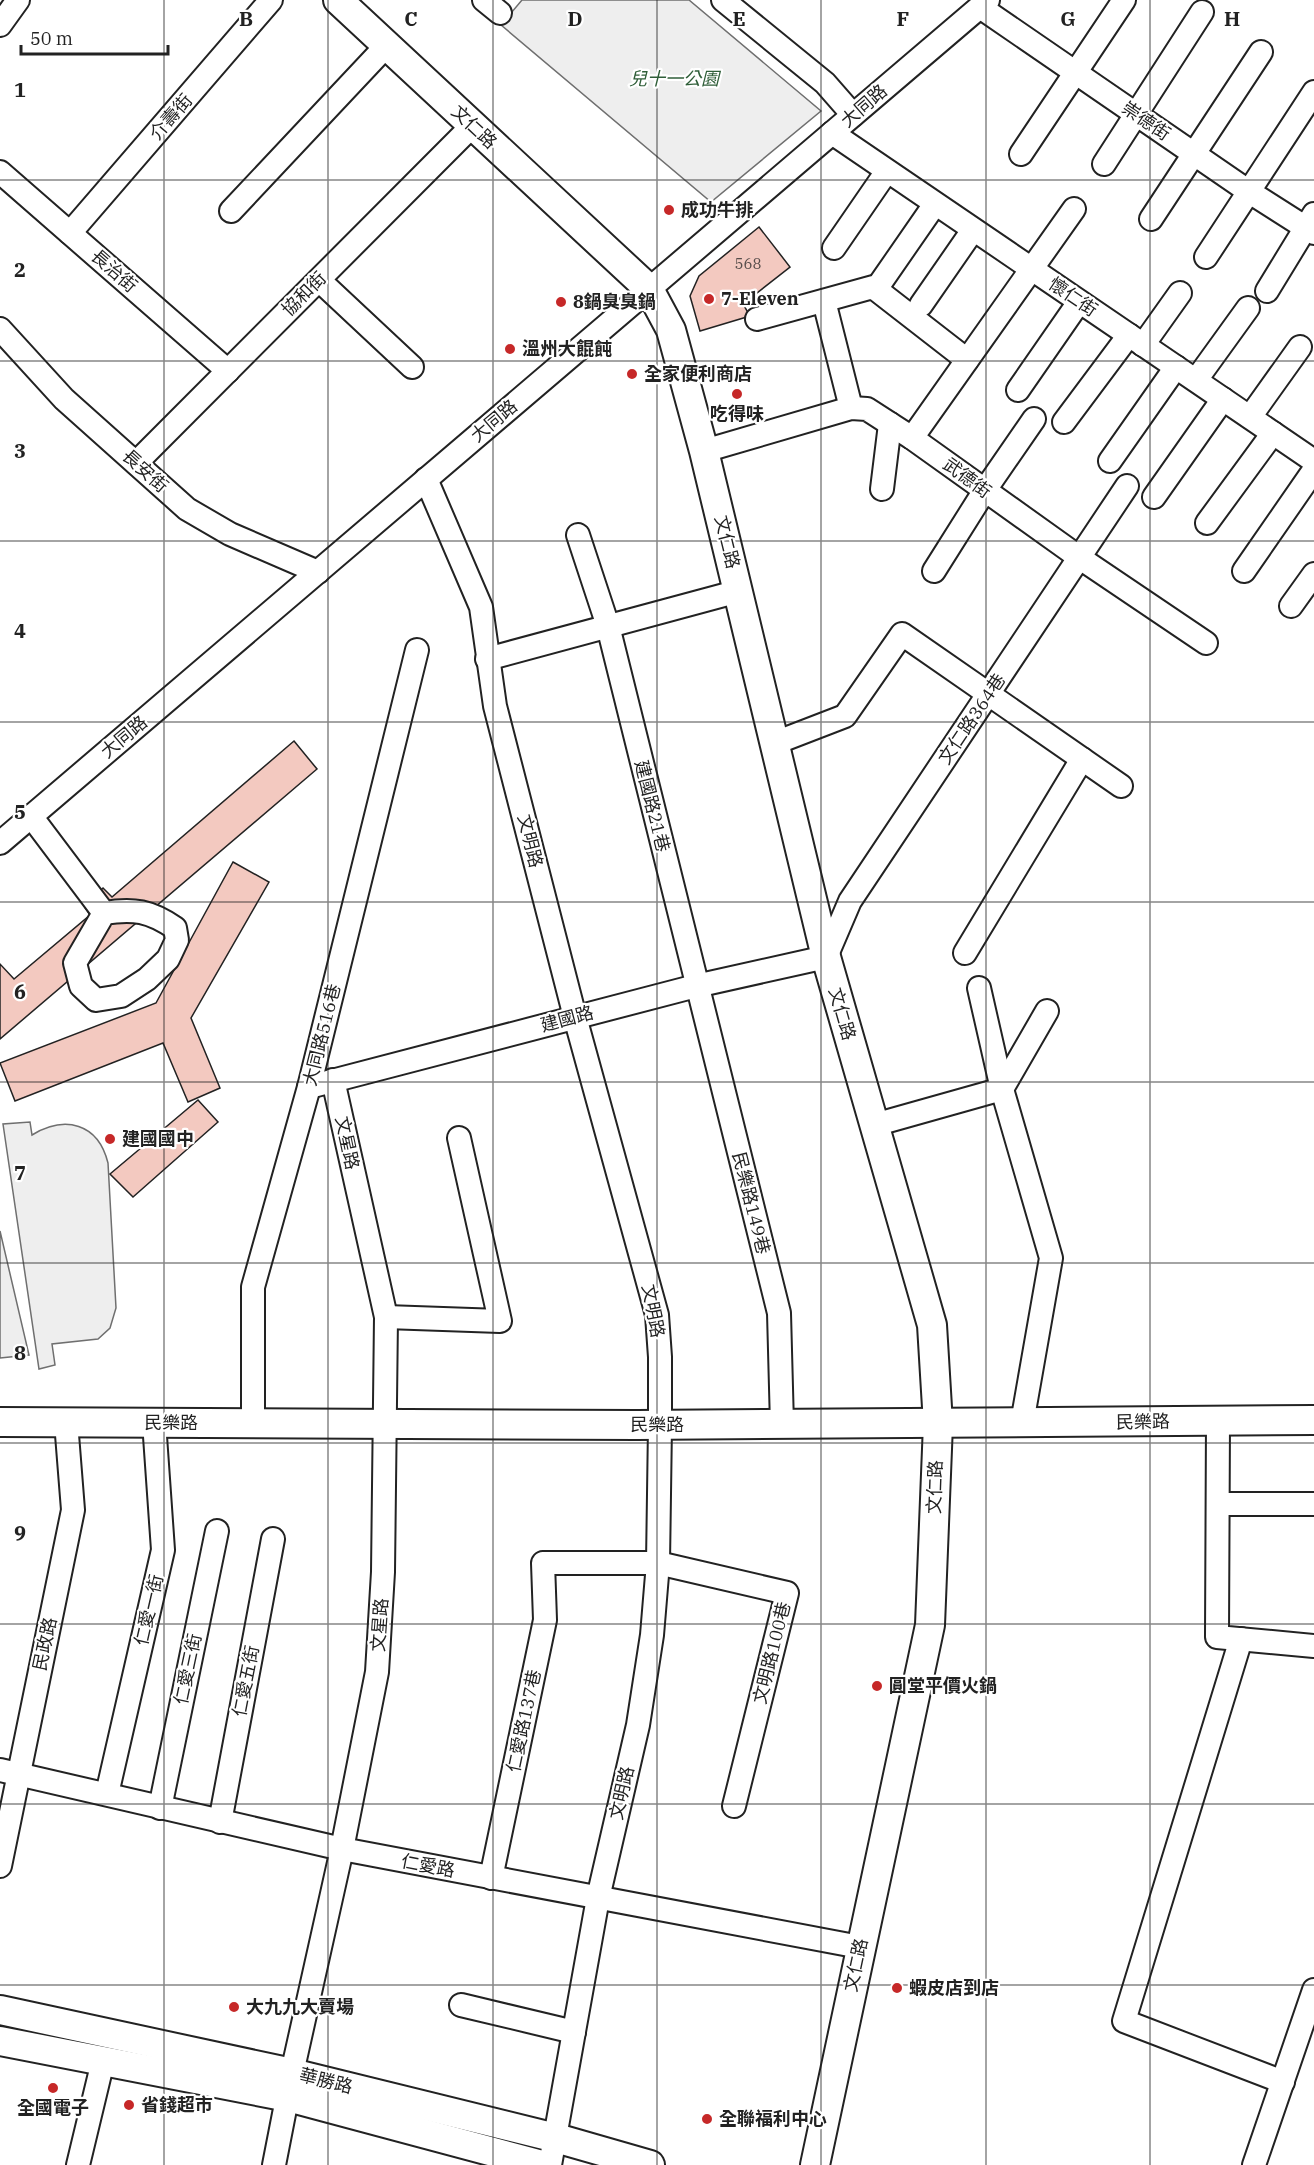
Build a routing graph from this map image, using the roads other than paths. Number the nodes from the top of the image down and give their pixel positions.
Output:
1 (18, 0) edge
2 (271, 0) edge
3 (338, 0) edge
4 (723, 0) edge
5 (1124, 0) edge
6 (984, 4) edge
7 (1202, 12) dead end
8 (0, 25) edge
9 (387, 45) junction
10 (1261, 52) dead end
11 (1075, 72) junction
12 (1314, 92) edge
13 (1136, 114) junction
14 (853, 115) junction
15 (473, 125) junction
16 (832, 134) junction
17 (1021, 154) dead end
18 (1194, 154) junction
19 (1104, 164) dead end
20 (887, 171) junction
21 (0, 172) edge
22 (1248, 191) junction
23 (935, 204) junction
24 (1074, 209) dead end
25 (231, 211) dead end
26 (1151, 219) dead end
27 (1311, 225) edge
28 (973, 230) junction
29 (70, 233) junction
30 (834, 248) dead end
31 (1206, 257) dead end
32 (1031, 269) junction
33 (319, 280) junction
34 (881, 282) dead end
35 (649, 290) junction
36 (1267, 291) dead end
37 (1180, 293) dead end
38 (824, 301) junction
39 (1079, 302) junction
40 (921, 305) dead end
41 (1248, 308) dead end
42 (758, 319) dead end
43 (0, 329) edge
44 (1136, 340) junction
45 (1300, 347) dead end
46 (967, 360) junction
47 (412, 367) dead end
48 (1176, 367) junction
49 (228, 371) junction
50 (1196, 380) junction
51 (1018, 390) dead end
52 (1223, 399) junction
53 (851, 408) junction
54 (1250, 417) junction
55 (1034, 419) dead end
56 (1064, 422) dead end
57 (890, 424) junction
58 (1273, 433) junction
59 (912, 438) junction
60 (704, 451) junction
61 (1110, 461) dead end
62 (1314, 461) edge
63 (136, 463) junction
64 (1314, 470) edge
65 (426, 479) junction
66 (1127, 486) dead end
67 (882, 489) dead end
68 (984, 490) junction
69 (1154, 497) dead end
70 (1207, 523) dead end
71 (578, 535) dead end
72 (1080, 558) junction
73 (934, 571) dead end
74 (1244, 571) dead end
75 (318, 572) junction
76 (1314, 574) edge
77 (739, 591) junction
78 (1291, 606) dead end
79 (608, 627) junction
80 (1206, 643) dead end
81 (417, 650) dead end
82 (488, 659) junction
83 (989, 694) junction
84 (775, 742) junction
85 (1082, 759) junction
86 (1121, 786) dead end
87 (31, 816) junction
88 (0, 843) edge
89 (104, 913) junction
90 (965, 953) dead end
91 (826, 957) junction
92 (696, 986) junction
93 (979, 988) dead end
94 (1047, 1011) dead end
95 (575, 1017) junction
96 (333, 1080) junction
97 (309, 1087) junction
98 (1002, 1089) junction
99 (874, 1125) junction
100 (459, 1138) dead end
101 (386, 1317) junction
102 (1314, 1420) edge
103 (1218, 1421) junction
104 (0, 1422) edge
105 (66, 1422) junction
106 (154, 1422) junction
107 (253, 1423) junction
108 (1022, 1423) junction
109 (386, 1424) junction
110 (938, 1424) junction
111 (660, 1425) junction
112 (782, 1425) junction
113 (1218, 1504) junction
114 (1314, 1504) edge
115 (217, 1531) dead end
116 (273, 1539) dead end
117 (658, 1563) junction
118 (1241, 1639) junction
119 (1314, 1646) edge
120 (9, 1772) edge
121 (107, 1794) junction
122 (734, 1806) dead end
123 (160, 1808) junction
124 (220, 1822) junction
125 (342, 1850) junction
126 (0, 1866) edge
127 (491, 1878) junction
128 (598, 1898) junction
129 (860, 1947) junction
130 (1314, 1990) edge
131 (461, 2006) dead end
132 (0, 2010) edge
133 (574, 2032) junction
134 (0, 2040) edge
135 (103, 2061) junction
136 (1283, 2082) junction
137 (290, 2085) junction
138 (553, 2152) edge
139 (78, 2165) edge
140 (274, 2165) edge
141 (542, 2165) edge
142 (650, 2165) edge
143 (815, 2165) edge
144 (1254, 2165) edge

1 - 8 street
2 - 29 street, 介壽街
3 - 9 main road, 文仁路
4 - 14 street
5 - 11 street
6 - 11 street, 崇德街
6 - 14 street, 大同路
7 - 13 street
9 - 15 main road, 文仁路
9 - 25 street
10 - 18 street
11 - 13 street, 崇德街
11 - 17 street
12 - 22 street
13 - 18 street, 崇德街
13 - 19 street
14 - 16 street, 大同路
15 - 33 street, 協和街
15 - 35 main road, 文仁路
16 - 20 street, 懷仁街
16 - 35 street, 大同路
18 - 22 street, 崇德街
18 - 26 street
20 - 23 street, 懷仁街
20 - 30 street
21 - 29 street, 長治街
22 - 27 street, 崇德街
22 - 31 street
23 - 28 street, 懷仁街
23 - 34 street
24 - 32 street
27 - 36 street
28 - 32 street, 懷仁街
28 - 40 street
29 - 49 street, 長治街
32 - 39 street, 懷仁街
32 - 46 street
33 - 47 street
33 - 49 street, 協和街
35 - 60 main road, 文仁路
35 - 65 street, 大同路
37 - 44 street
38 - 42 street
38 - 46 street
38 - 53 street
39 - 44 street, 懷仁街
39 - 51 street
41 - 50 street
43 - 63 street, 長安街
44 - 48 street, 懷仁街
44 - 56 street
45 - 54 street
46 - 59 street
48 - 50 street, 懷仁街
48 - 61 street
49 - 63 street, 協和街
50 - 52 street, 懷仁街
52 - 54 street, 懷仁街
52 - 69 street
53 - 57 street, 武德街
53 - 60 street
54 - 58 street, 懷仁街
55 - 68 street
57 - 59 street, 武德街
57 - 67 street
58 - 62 street, 懷仁街
58 - 70 street
59 - 68 street, 武德街
60 - 77 main road, 文仁路
63 - 75 street, 長安街
64 - 74 street
65 - 75 street, 大同路
65 - 82 street, 文明路
66 - 72 street, 文仁路364巷
68 - 72 street, 武德街
68 - 73 street
71 - 79 street, 建國路21巷
72 - 80 street, 武德街
72 - 83 street, 文仁路364巷
75 - 87 street, 大同路
76 - 78 street
77 - 79 street
77 - 84 main road, 文仁路
79 - 82 street
79 - 92 street, 建國路21巷
81 - 97 street, 大同路516巷
82 - 95 street, 文明路
83 - 84 street
83 - 85 street
83 - 91 street, 文仁路364巷
84 - 91 main road, 文仁路
85 - 86 street
85 - 90 street
87 - 88 street, 大同路
87 - 89 street
89 - 89 street
91 - 92 street, 建國路
91 - 99 main road, 文仁路
92 - 95 street, 建國路
92 - 112 street, 民樂路149巷
93 - 98 street
94 - 98 street
95 - 96 street, 建國路
95 - 111 street, 文明路
96 - 97 street, 建國路
96 - 101 street, 文星路
97 - 107 street, 大同路516巷
98 - 99 street
98 - 108 street
99 - 110 main road, 文仁路
100 - 101 street
101 - 109 street, 文星路
102 - 103 main road, 民樂路
103 - 108 main road, 民樂路
103 - 113 street
104 - 105 main road, 民樂路
105 - 106 main road, 民樂路
105 - 120 street, 民政路
106 - 107 main road, 民樂路
106 - 121 street, 仁愛一街
107 - 109 main road, 民樂路
108 - 110 main road, 民樂路
109 - 111 main road, 民樂路
109 - 125 street, 文星路
110 - 112 main road, 民樂路
110 - 129 main road, 文仁路
111 - 112 main road, 民樂路
111 - 117 street, 文明路
113 - 114 street
113 - 118 street
115 - 123 street, 仁愛三街
116 - 124 street, 仁愛五街
117 - 122 street, 文明路100巷
117 - 127 street, 仁愛路137巷
117 - 128 street, 文明路
118 - 119 street
118 - 136 street
120 - 121 street, 仁愛路
120 - 126 street, 民政路
121 - 123 street, 仁愛路
123 - 124 street, 仁愛路
124 - 125 street, 仁愛路
125 - 127 street, 仁愛路
125 - 137 street, 文星路
127 - 128 street, 仁愛路
128 - 129 street, 仁愛路
128 - 133 street, 文明路
129 - 143 main road, 文仁路
130 - 136 street
131 - 133 street
132 - 137 main road, 華勝路
133 - 138 street, 文明路
134 - 135 main road, 華勝路
135 - 137 main road, 華勝路
135 - 139 street
136 - 144 street
137 - 138 main road, 華勝路
137 - 140 street, 文星路
137 - 141 main road, 華勝路
138 - 142 main road, 華勝路

